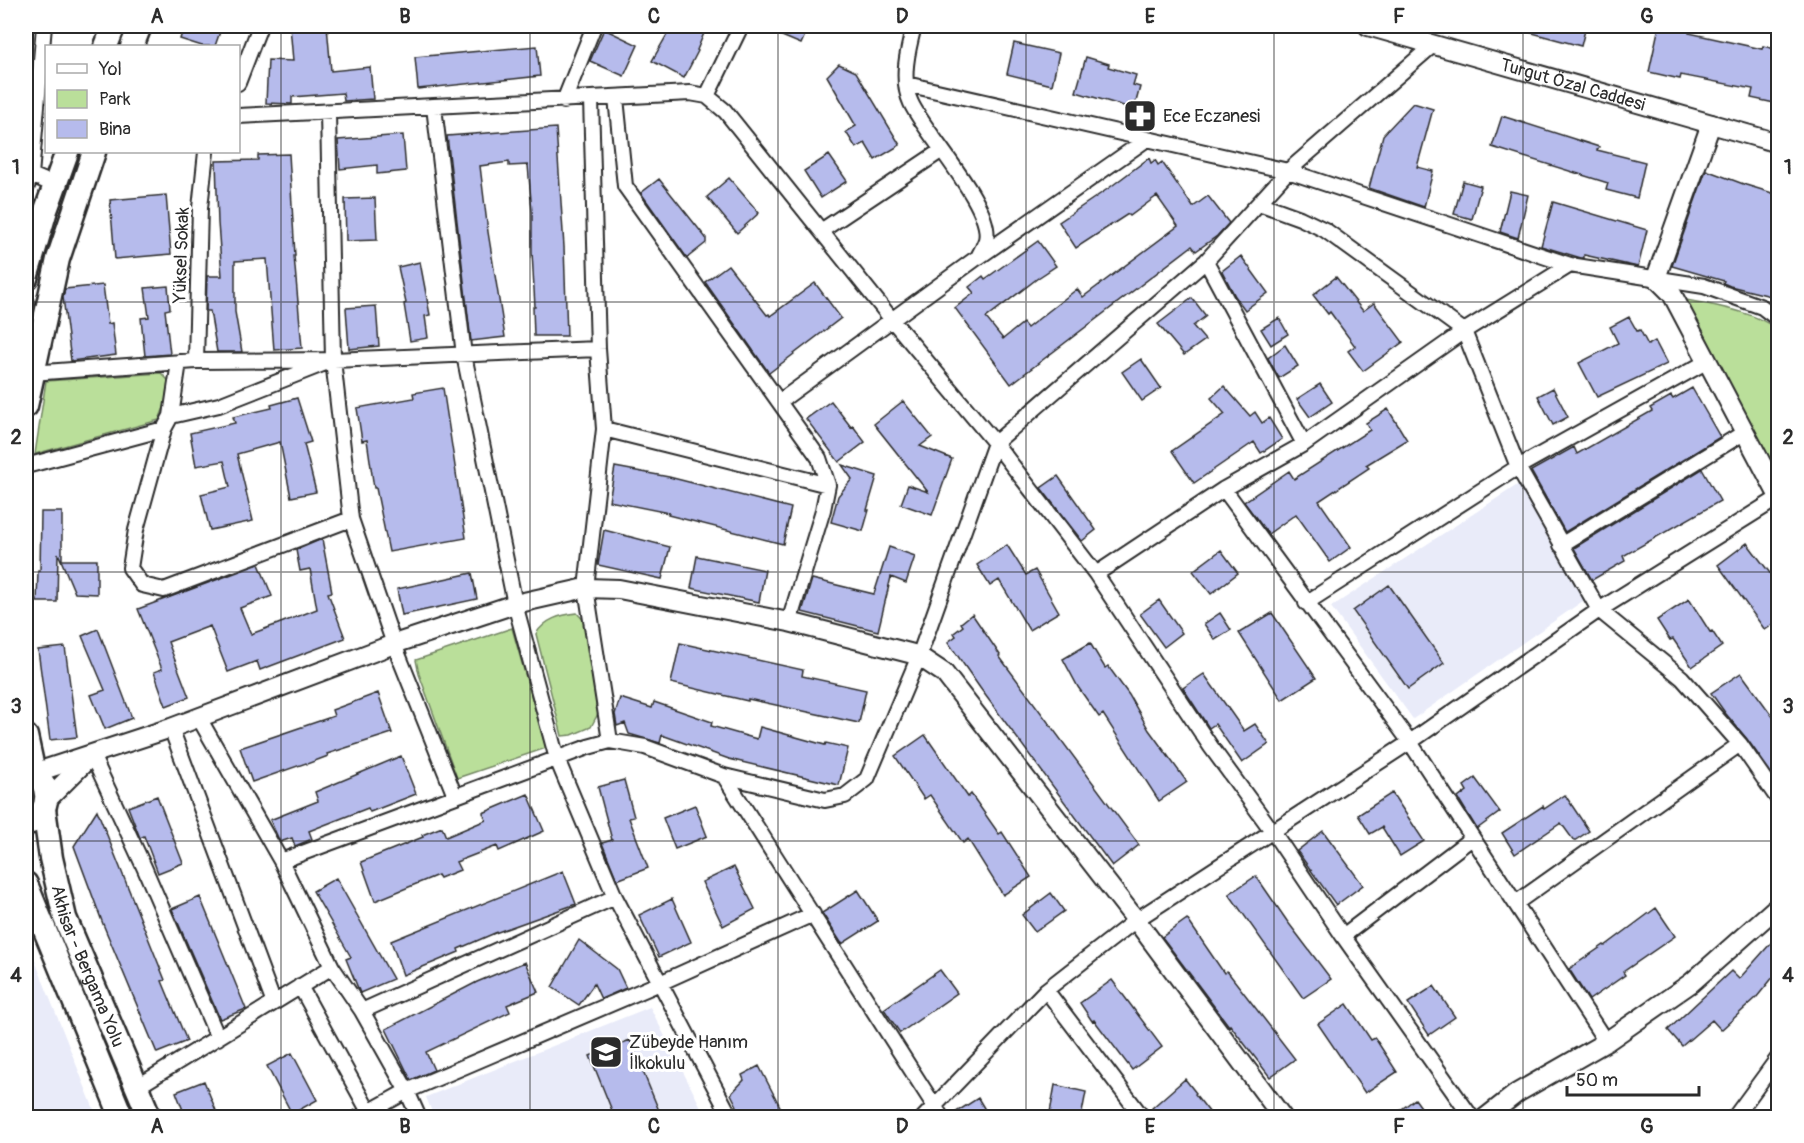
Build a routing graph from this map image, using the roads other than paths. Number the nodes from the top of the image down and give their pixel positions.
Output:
1 (44, 26) edge
2 (114, 26) edge
3 (140, 26) edge
4 (260, 26) edge
5 (594, 26) edge
6 (741, 26) edge
7 (914, 26) edge
8 (1368, 26) edge
9 (106, 45) edge
10 (132, 45) edge
11 (1433, 45) junction
12 (240, 78) edge
13 (906, 84) junction
14 (707, 96) junction
15 (616, 98) junction
16 (591, 99) junction
17 (564, 101) junction
18 (434, 107) junction
19 (328, 112) junction
20 (240, 116) edge
21 (1711, 124) junction
22 (1147, 139) junction
23 (1779, 143) edge
24 (942, 150) junction
25 (67, 153) edge
26 (94, 153) edge
27 (206, 153) edge
28 (1288, 171) junction
29 (28, 174) edge
30 (55, 185) junction
31 (26, 189) edge
32 (1259, 203) junction
33 (821, 231) junction
34 (978, 257) junction
35 (1206, 261) junction
36 (1570, 265) junction
37 (26, 278) edge
38 (1656, 278) junction
39 (1779, 319) edge
40 (893, 321) junction
41 (1464, 331) junction
42 (598, 349) junction
43 (464, 355) junction
44 (333, 360) junction
45 (196, 361) junction
46 (179, 362) junction
47 (1706, 362) junction
48 (31, 374) junction
49 (779, 402) junction
50 (26, 406) edge
51 (168, 422) junction
52 (603, 429) junction
53 (1745, 432) junction
54 (995, 443) junction
55 (1304, 444) junction
56 (26, 466) edge
57 (1518, 467) junction
58 (828, 485) junction
59 (1224, 489) junction
60 (1779, 496) edge
61 (351, 519) junction
62 (1561, 544) junction
63 (1096, 574) junction
64 (586, 588) junction
65 (1306, 603) junction
66 (515, 604) junction
67 (1599, 610) junction
68 (789, 622) junction
69 (394, 644) junction
70 (919, 656) junction
71 (199, 718) junction
72 (171, 728) junction
73 (26, 736) edge
74 (610, 741) junction
75 (1410, 742) junction
76 (1740, 744) junction
77 (92, 755) junction
78 (557, 759) junction
79 (30, 771) edge
80 (724, 776) junction
81 (455, 796) junction
82 (1779, 799) edge
83 (45, 804) junction
84 (26, 824) edge
85 (1273, 831) junction
86 (1472, 838) junction
87 (281, 861) junction
88 (26, 884) edge
89 (615, 897) junction
90 (1516, 903) junction
91 (1779, 906) edge
92 (813, 914) junction
93 (1136, 920) junction
94 (1343, 936) junction
95 (332, 967) junction
96 (660, 983) junction
97 (300, 986) junction
98 (1046, 990) junction
99 (273, 1001) junction
100 (362, 1011) junction
101 (218, 1038) junction
102 (1606, 1042) junction
103 (1779, 1058) edge
104 (136, 1087) junction
105 (408, 1091) junction
106 (939, 1111) edge
107 (363, 1115) edge
108 (122, 1118) edge
109 (150, 1118) edge
110 (418, 1118) edge
111 (731, 1118) edge
112 (923, 1118) edge
113 (1143, 1118) edge
114 (1283, 1118) edge
115 (1472, 1118) edge
116 (1485, 1118) edge
117 (1734, 1118) edge

1 - 29 street
2 - 9 main road
3 - 10 main road
4 - 12 street
5 - 17 street
6 - 14 street
7 - 13 street
8 - 11 street, Turgut Özal Caddesi
11 - 21 street, Turgut Özal Caddesi
11 - 28 street
13 - 22 street
13 - 24 street
14 - 15 street
14 - 33 street
15 - 16 street
15 - 49 street
16 - 17 street
16 - 42 street
17 - 18 street
18 - 19 street
18 - 43 street
19 - 20 street
19 - 44 street
21 - 23 street, Turgut Özal Caddesi
21 - 38 street
22 - 28 street
22 - 34 street
24 - 33 street
24 - 34 street
25 - 30 main road
26 - 48 main road
27 - 45 street, Yüksel Sokak
28 - 32 street
28 - 36 street
29 - 30 street
29 - 31 street
30 - 37 main road
32 - 35 street
32 - 41 street
33 - 40 street
34 - 40 street
35 - 54 street
35 - 55 street
36 - 38 street
36 - 41 street
38 - 39 street
38 - 47 street
40 - 49 street
40 - 54 street
41 - 55 street
41 - 57 street
42 - 43 street
42 - 52 street
43 - 44 street
43 - 66 street
44 - 45 street
44 - 51 street
44 - 61 street
45 - 46 street
46 - 48 street
46 - 51 street
47 - 53 street
47 - 57 street
48 - 50 main road
49 - 58 street
51 - 56 street
51 - 61 street
52 - 58 street
52 - 64 street
53 - 60 street
53 - 62 street
54 - 63 street
54 - 70 street
55 - 59 street
57 - 62 street
57 - 65 street
58 - 68 street
59 - 63 street
59 - 65 street
60 - 67 street
61 - 69 street
62 - 67 street
63 - 85 street
64 - 66 street
64 - 68 street
64 - 74 street
65 - 75 street
66 - 69 street
66 - 78 street
67 - 75 street
67 - 76 street
68 - 70 street
69 - 71 street
69 - 81 street
70 - 80 street
70 - 93 street
71 - 72 street
71 - 87 street
72 - 77 street
72 - 99 street
73 - 79 main road, Akhisar - Bergama Yolu
74 - 78 street
74 - 80 street
75 - 85 street
75 - 86 street
76 - 82 street
76 - 90 street
77 - 79 street
77 - 83 street
77 - 101 street
78 - 81 street
78 - 89 street
79 - 83 main road, Akhisar - Bergama Yolu
80 - 92 street
81 - 87 street
83 - 84 main road
83 - 104 main road, Akhisar - Bergama Yolu
85 - 93 street
85 - 94 street
86 - 90 street
86 - 94 street
87 - 95 street
88 - 108 main road, Akhisar - Bergama Yolu
89 - 96 street
89 - 100 street
90 - 102 street
91 - 102 street
92 - 96 street
92 - 106 street
93 - 98 street
93 - 114 street
94 - 115 street
95 - 97 street
95 - 100 street
96 - 105 street
96 - 111 street
97 - 99 street
97 - 107 street
98 - 106 street
98 - 113 street
99 - 101 street
100 - 105 street
101 - 104 street
102 - 116 street
103 - 117 street
104 - 109 main road, Akhisar - Bergama Yolu
105 - 107 street
105 - 110 street
106 - 112 street

